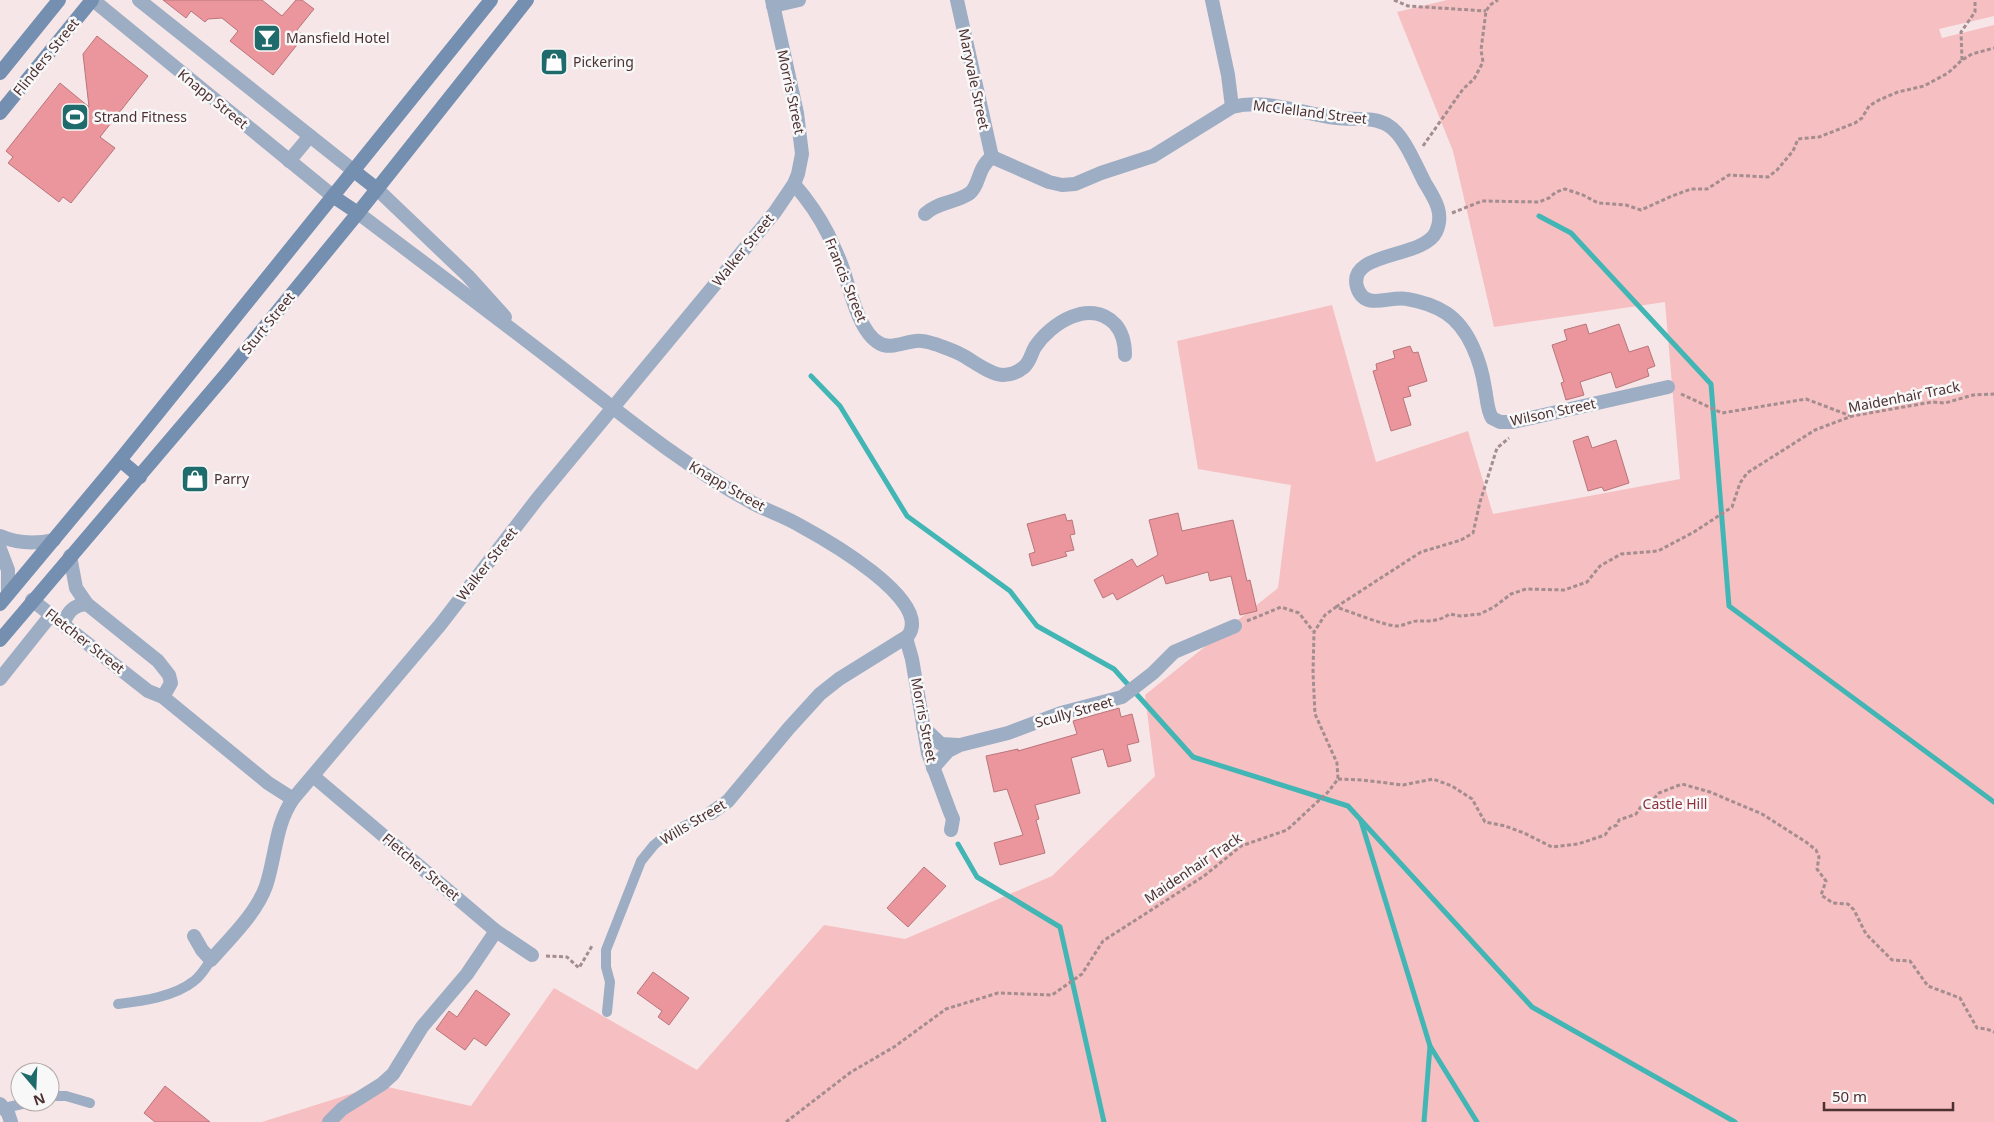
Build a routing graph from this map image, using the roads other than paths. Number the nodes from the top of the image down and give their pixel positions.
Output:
1 (59, 0) edge
2 (93, 0) edge
3 (139, 0) edge
4 (492, 0) edge
5 (527, 0) edge
6 (799, 0) edge
7 (957, 0) edge
8 (1212, 0) edge
9 (772, 3) edge
10 (0, 74) edge
11 (1232, 107) junction
12 (0, 113) edge
13 (310, 136) junction
14 (992, 157) junction
15 (289, 162) junction
16 (354, 171) junction
17 (794, 184) junction
18 (377, 189) junction
19 (334, 197) junction
20 (358, 214) junction
21 (925, 214) dead end
22 (1440, 219) joint
23 (419, 229) junction
24 (405, 249) junction
25 (524, 338) junction
26 (1125, 356) dead end
27 (1668, 387) road end
28 (614, 408) junction
29 (120, 460) junction
30 (140, 477) junction
31 (0, 536) edge
32 (54, 540) junction
33 (0, 549) edge
34 (70, 556) junction
35 (4, 599) edge
36 (32, 600) junction
37 (87, 604) junction
38 (51, 615) junction
39 (63, 624) junction
40 (1235, 626) road end
41 (906, 638) junction
42 (0, 640) edge
43 (0, 679) edge
44 (163, 697) junction
45 (923, 727) junction
46 (960, 745) junction
47 (933, 768) junction
48 (313, 776) junction
49 (293, 799) junction
50 (711, 813) joint
51 (952, 830) dead end
52 (496, 931) junction
53 (194, 936) dead end
54 (532, 954) road end
55 (211, 960) junction
56 (118, 1004) dead end
57 (607, 1012) dead end
58 (60, 1096) edge
59 (90, 1103) dead end
60 (2, 1106) edge
61 (11, 1122) edge
62 (329, 1122) edge

1 - 10 main road, Flinders Street
2 - 12 main road, Flinders Street
2 - 15 street, Knapp Street
3 - 13 street
4 - 16 main road, Sturt Street
5 - 18 main road, Sturt Street
6 - 9 street
7 - 14 street, Maryvale Street
8 - 11 street
9 - 17 street, Morris Street
11 - 14 street, McClelland Street
11 - 22 street, McClelland Street
13 - 15 street
13 - 16 street
14 - 21 street
15 - 19 street, Knapp Street
16 - 18 main road
16 - 19 main road, Sturt Street
17 - 26 street, Francis Street
17 - 28 street, Walker Street
18 - 20 main road, Sturt Street
18 - 23 street, Knapp Street
19 - 20 main road
19 - 29 main road, Sturt Street
20 - 24 street, Knapp Street
20 - 30 main road, Sturt Street
22 - 27 street, Wilson Street
23 - 24 street
23 - 25 street, Knapp Street
24 - 25 street, Knapp Street
25 - 28 street, Knapp Street
28 - 41 street, Knapp Street
28 - 48 street, Walker Street
29 - 30 main road
29 - 32 main road, Sturt Street
30 - 34 main road, Sturt Street
31 - 32 street
32 - 35 main road, Sturt Street
33 - 35 street
34 - 36 main road, Sturt Street
34 - 37 street, Fletcher Street
36 - 38 street, Fletcher Street
36 - 42 main road, Sturt Street
37 - 39 street
37 - 44 street, Fletcher Street
38 - 39 street, Fletcher Street
38 - 43 street
39 - 44 street, Fletcher Street
40 - 46 street, Scully Street
41 - 45 street, Morris Street
41 - 50 street, Wills Street
44 - 49 street, Fletcher Street
45 - 46 street
45 - 47 street, Morris Street
46 - 47 street, Scully Street
47 - 51 street, Morris Street
48 - 49 street, Walker Street
48 - 52 street, Fletcher Street
49 - 55 street, Walker Street
50 - 57 lane, Wills Street
52 - 54 street, Fletcher Street
52 - 62 street
53 - 55 street
55 - 56 lane, Walker Street
58 - 59 lane
60 - 61 street

